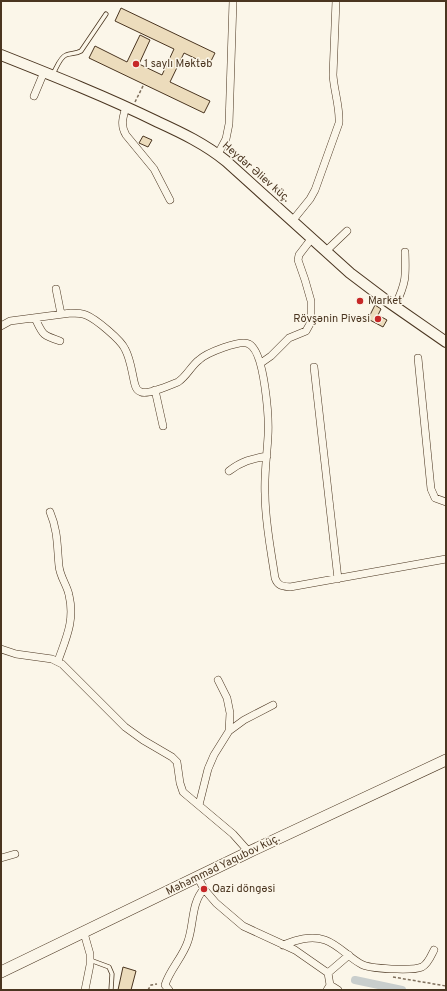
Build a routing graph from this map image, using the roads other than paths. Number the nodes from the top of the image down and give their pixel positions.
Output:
1 (233, 1) edge
2 (336, 1) edge
3 (106, 14) dead end
4 (1, 55) edge
5 (48, 73) junction
6 (34, 96) dead end
7 (128, 108) junction
8 (218, 154) junction
9 (170, 200) dead end
10 (293, 220) junction
11 (347, 231) dead end
12 (312, 238) junction
13 (326, 251) junction
14 (405, 252) dead end
15 (56, 289) dead end
16 (395, 306) junction
17 (61, 314) junction
18 (35, 318) junction
19 (1, 326) edge
20 (60, 342) dead end
21 (446, 342) edge
22 (418, 358) dead end
23 (262, 363) junction
24 (314, 367) dead end
25 (155, 390) junction
26 (163, 426) dead end
27 (267, 456) junction
28 (229, 471) dead end
29 (446, 502) edge
30 (50, 512) dead end
31 (446, 559) edge
32 (338, 579) junction
33 (1, 649) edge
34 (58, 661) junction
35 (218, 680) dead end
36 (273, 704) dead end
37 (229, 731) junction
38 (446, 760) edge
39 (199, 805) junction
40 (249, 852) junction
41 (15, 854) dead end
42 (1, 858) edge
43 (198, 878) junction
44 (204, 889) junction
45 (84, 933) junction
46 (283, 945) junction
47 (434, 950) dead end
48 (349, 955) junction
49 (90, 960) junction
50 (1, 972) edge
51 (328, 973) junction
52 (167, 988) edge
53 (328, 988) edge
54 (85, 990) edge
55 (111, 990) edge
56 (338, 990) edge

1 - 8 street
2 - 10 street
3 - 5 lane
4 - 5 main road, Heydər Əliev küç.
5 - 6 street
5 - 7 main road, Heydər Əliev küç.
7 - 8 main road, Heydər Əliev küç.
7 - 9 street
8 - 10 main road, Heydər Əliev küç.
10 - 12 main road, Heydər Əliev küç.
11 - 13 street
12 - 13 main road, Heydər Əliev küç.
12 - 23 street
13 - 16 main road, Heydər Əliev küç.
14 - 16 street
15 - 17 street
16 - 21 main road, Heydər Əliev küç.
17 - 18 street
17 - 25 street
18 - 19 street
18 - 20 street
22 - 29 street
23 - 25 street
23 - 27 street
24 - 32 street
25 - 26 street
27 - 28 street
27 - 32 street
30 - 34 street
31 - 32 street
33 - 34 street
34 - 39 street
35 - 37 street
36 - 37 street
37 - 39 street
38 - 40 main road, Məhəmməd Yaqubov küç.
39 - 40 street
40 - 43 main road, Məhəmməd Yaqubov küç.
41 - 42 street
43 - 44 street
43 - 45 main road, Məhəmməd Yaqubov küç.
44 - 46 street
44 - 52 street
45 - 49 street
45 - 50 main road, Məhəmməd Yaqubov küç.
46 - 48 street
46 - 51 street
47 - 48 street
48 - 51 street
49 - 54 street
49 - 55 lane
51 - 53 street
53 - 56 street

